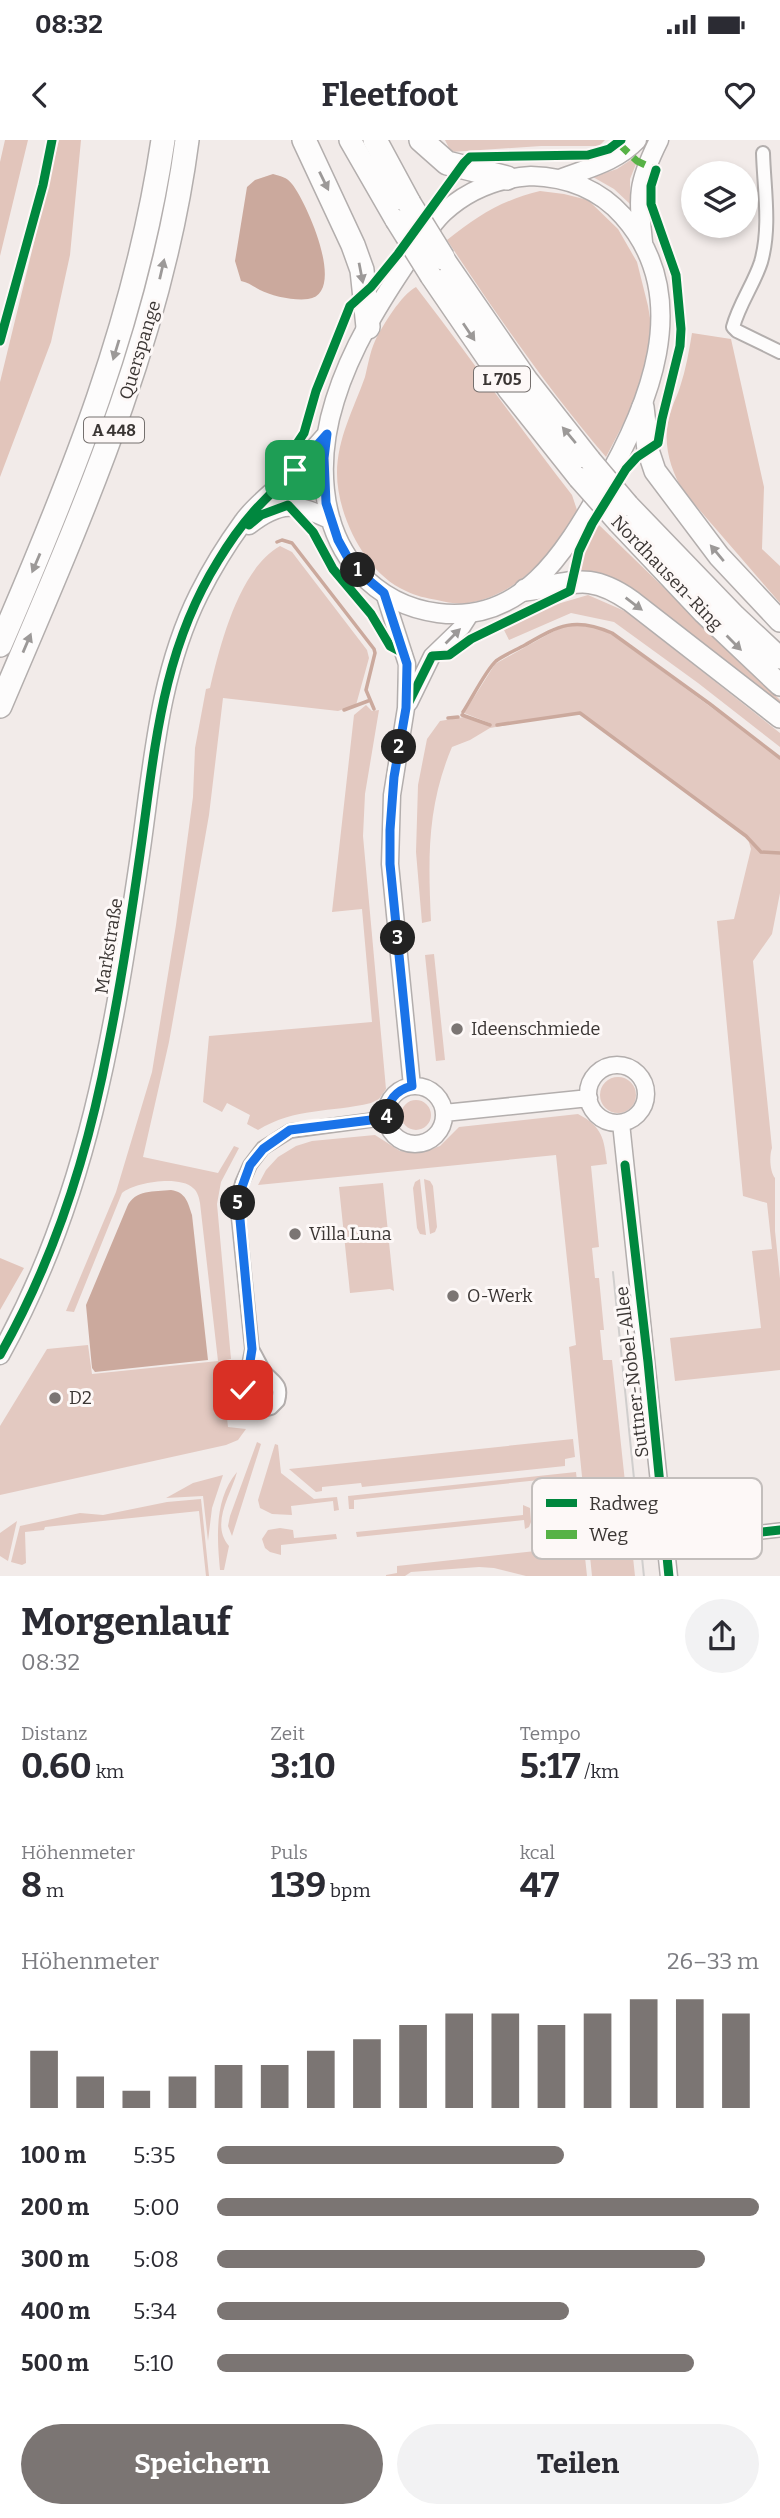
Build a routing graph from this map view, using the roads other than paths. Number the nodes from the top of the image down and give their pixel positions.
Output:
1 (163, 140) edge
2 (187, 140) edge
3 (304, 140) edge
4 (350, 140) edge
5 (375, 140) edge
6 (421, 140) edge
7 (637, 140) edge
8 (659, 140) edge
9 (763, 153) dead end
10 (507, 178) junction
11 (560, 179) junction
12 (403, 211) junction
13 (644, 245) junction
14 (437, 267) junction
15 (368, 327) junction
16 (780, 352) edge
17 (643, 407) junction
18 (327, 434) junction
19 (623, 514) junction
20 (331, 520) junction
21 (233, 539) junction
22 (525, 590) junction
23 (384, 593) junction
24 (471, 613) junction
25 (780, 621) edge
26 (0, 645) edge
27 (780, 658) edge
28 (780, 685) edge
29 (0, 706) edge
30 (406, 708) junction
31 (780, 718) edge
32 (412, 1086) junction
33 (589, 1098) junction
34 (444, 1113) junction
35 (387, 1118) junction
36 (621, 1123) junction
37 (252, 1349) junction
38 (0, 1355) edge
39 (660, 1478) edge
40 (780, 1530) edge
41 (762, 1532) edge

1 -> 26 highway, Querspange / A 448
29 -> 2 highway, Querspange / A 448
3 -> 15 highway
4 - 12 highway, L 705
5 - 12 highway, L 705
6 - 10 highway
7 - 11 main road
8 - 13 main road
9 - 16 street
10 - 11 main road
10 - 15 main road
11 - 13 main road
12 - 14 highway, L 705, bridge
13 - 17 main road
19 -> 14 highway, Nordhausen-Ring / L 705, bridge
14 -> 19 highway, Nordhausen-Ring / L 705, bridge
15 - 18 main road
17 - 22 main road
25 -> 17 highway
18 - 20 main road
18 - 21 main road, Markstraße
19 - 27 highway, Nordhausen-Ring / L 705
19 -> 28 highway, Nordhausen-Ring / L 705
20 - 21 main road, Markstraße
20 - 23 main road
21 - 38 main road, Markstraße
22 - 24 main road
22 -> 31 highway
23 - 24 main road
23 - 30 street
30 -> 24 street
30 - 32 street
32 - 34 street
32 - 35 street
33 - 34 street
33 - 36 street
33 - 36 street
34 - 35 street
35 - 37 street
36 - 39 street, Suttner-Nobel-Allee
37 - 37 street
40 - 41 street

